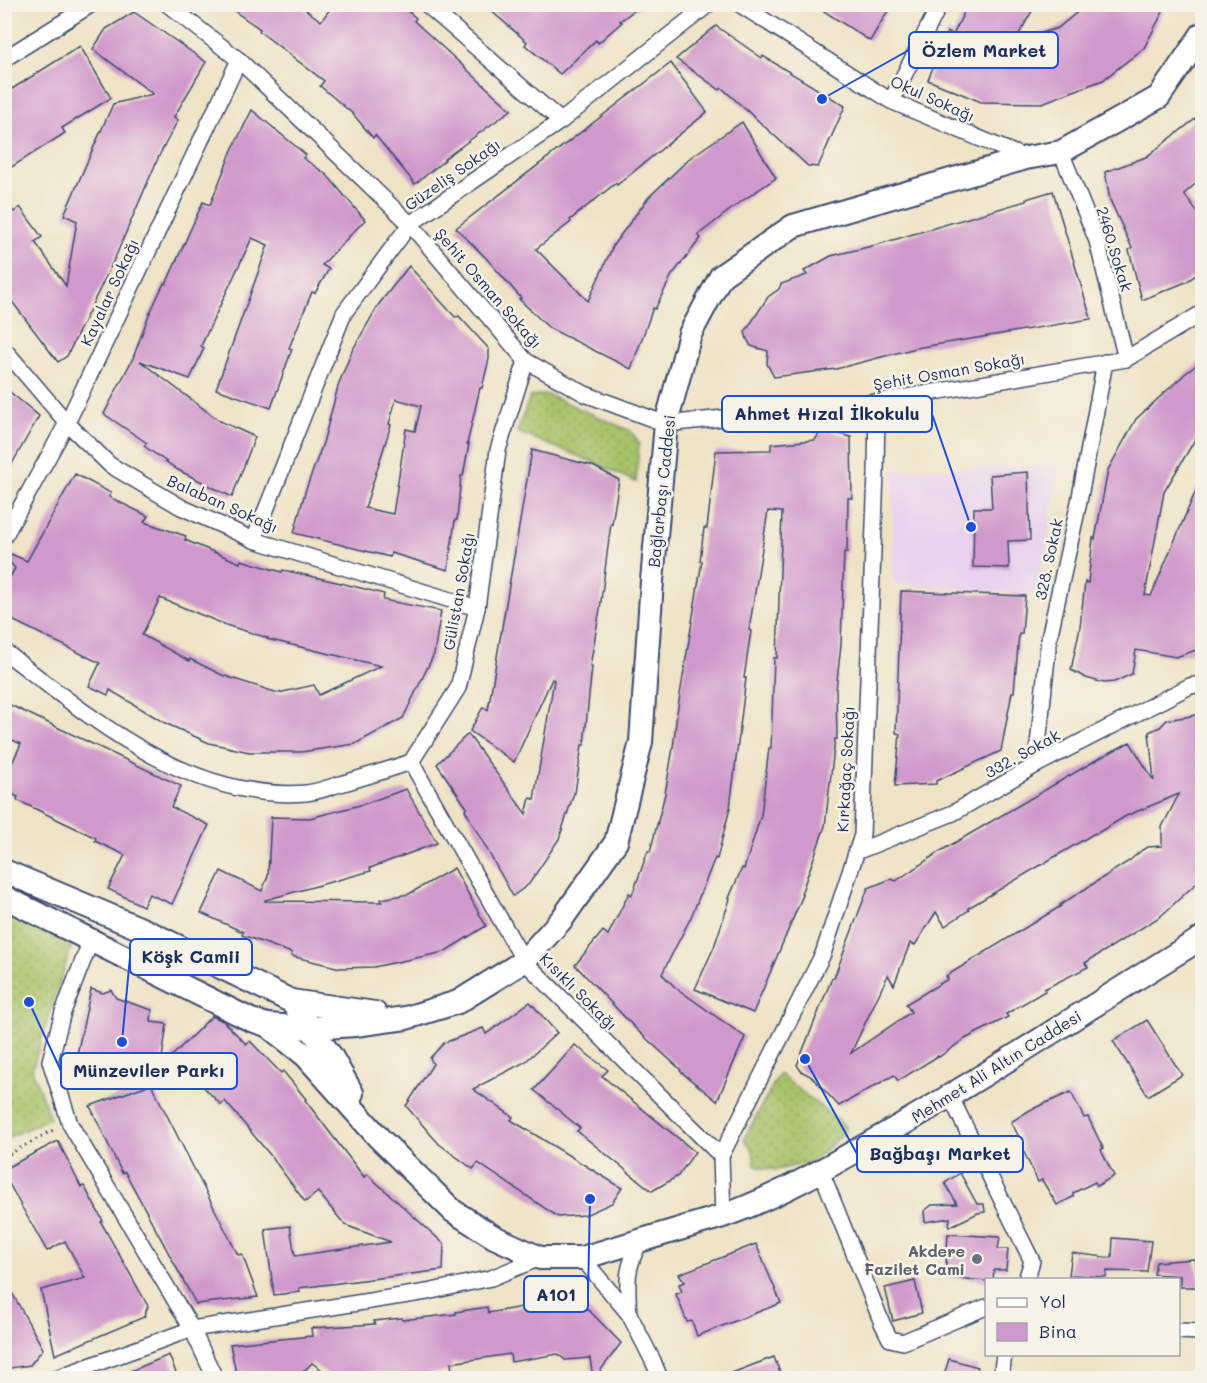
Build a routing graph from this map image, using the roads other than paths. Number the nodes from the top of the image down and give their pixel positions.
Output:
1 (92, 4) edge
2 (167, 4) edge
3 (426, 4) edge
4 (709, 4) edge
5 (739, 4) edge
6 (940, 4) edge
7 (1203, 34) edge
8 (4, 59) edge
9 (238, 60) junction
10 (891, 101) junction
11 (561, 121) junction
12 (1061, 152) junction
13 (1026, 158) junction
14 (410, 224) junction
15 (1203, 313) edge
16 (4, 349) edge
17 (1126, 359) junction
18 (526, 361) junction
19 (1105, 362) junction
20 (877, 402) junction
21 (67, 423) junction
22 (666, 424) junction
23 (4, 537) edge
24 (255, 540) junction
25 (477, 608) junction
26 (4, 651) edge
27 (1203, 684) edge
28 (411, 762) junction
29 (1036, 765) junction
30 (856, 852) junction
31 (4, 871) edge
32 (4, 897) edge
33 (1203, 938) edge
34 (91, 940) junction
35 (524, 961) junction
36 (291, 1001) junction
37 (406, 1017) junction
38 (267, 1025) junction
39 (355, 1025) junction
40 (311, 1028) junction
41 (331, 1056) junction
42 (950, 1096) junction
43 (379, 1138) junction
44 (721, 1156) junction
45 (820, 1171) junction
46 (723, 1216) junction
47 (641, 1240) junction
48 (540, 1258) junction
49 (582, 1258) junction
50 (1027, 1278) edge
51 (985, 1308) edge
52 (629, 1314) junction
53 (192, 1329) junction
54 (1180, 1331) edge
55 (1203, 1332) edge
56 (1004, 1356) edge
57 (56, 1378) edge
58 (215, 1378) edge
59 (660, 1378) edge
60 (1001, 1378) edge

1 - 8 street
2 - 9 street, Şehit Osman Sokağı
3 - 11 street
4 - 11 street, Güzeliş Sokağı
5 - 10 street, Okul Sokağı
6 - 10 street
7 - 12 street, Bağlarbaşı Caddesi
9 - 14 street, Şehit Osman Sokağı
9 - 21 street, Kayalar Sokağı
10 - 13 street, Okul Sokağı
11 - 14 street, Güzeliş Sokağı
12 - 13 street, Bağlarbaşı Caddesi
12 - 17 street, 2460.Sokak
13 - 22 street, Bağlarbaşı Caddesi
14 - 18 street, Şehit Osman Sokağı
14 - 24 street, Güzeliş Sokağı
15 - 17 street, Şehit Osman Sokağı
16 - 21 street, Balaban Sokağı
17 - 19 street, Şehit Osman Sokağı
18 - 22 street, Şehit Osman Sokağı
18 - 25 street, Gülistan Sokağı
19 - 20 street, Şehit Osman Sokağı
19 - 29 street, 328. Sokak
20 - 22 street, Şehit Osman Sokağı
20 - 30 street, Kırkağaç Sokağı
21 - 23 street, Kayalar Sokağı
21 - 24 street, Balaban Sokağı
22 - 35 street, Bağlarbaşı Caddesi
24 - 25 street, Balaban Sokağı
25 - 28 street, Gülistan Sokağı
26 - 28 street
27 - 29 street, 332. Sokak
28 - 35 street, Kısıklı Sokağı
29 - 30 street, 332. Sokak
30 - 44 street, Kırkağaç Sokağı
31 - 36 street
32 - 34 street
33 - 42 street, Mehmet Ali Altın Caddesi
34 - 38 street
34 - 53 street
35 - 37 street, Bağlarbaşı Caddesi
35 - 44 street, Kısıklı Sokağı
36 - 37 street, Bağlarbaşı Caddesi
36 - 38 street
36 - 40 street
37 - 39 street, Bağlarbaşı Caddesi
38 - 40 street, Bağlarbaşı Caddesi
38 - 43 street
39 - 40 street, Bağlarbaşı Caddesi
39 - 41 street
40 - 41 street
41 - 43 street
42 - 45 street, Mehmet Ali Altın Caddesi
42 - 50 street
43 - 48 street
44 - 46 street, Kırkağaç Sokağı
45 - 46 street, Mehmet Ali Altın Caddesi
45 - 51 street
46 - 47 street, Mehmet Ali Altın Caddesi
47 - 49 street, Mehmet Ali Altın Caddesi
47 - 52 street
48 - 49 street, Mehmet Ali Altın Caddesi
48 - 53 street
49 - 52 street
52 - 59 street
53 - 57 street
53 - 58 street
54 - 55 street
56 - 60 street

